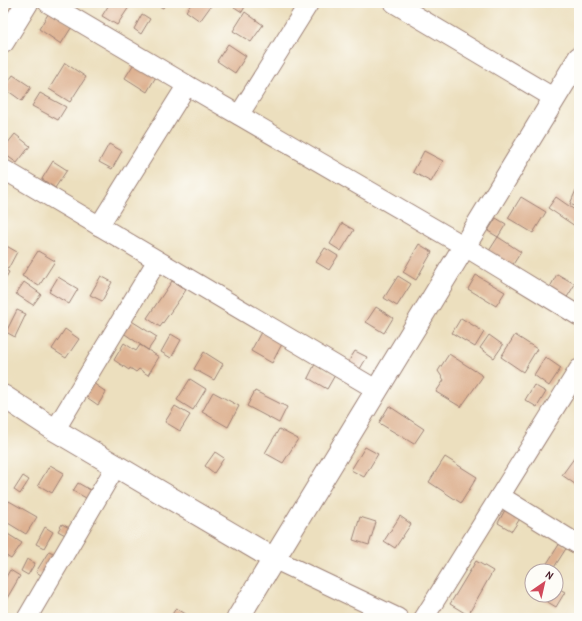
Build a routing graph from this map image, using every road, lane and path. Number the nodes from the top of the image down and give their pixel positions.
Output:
1 (27, 3) edge
2 (48, 3) edge
3 (309, 3) edge
4 (394, 3) edge
5 (3, 42) edge
6 (579, 58) edge
7 (187, 85) junction
8 (554, 98) junction
9 (239, 115) junction
10 (3, 169) edge
11 (100, 226) junction
12 (464, 246) junction
13 (157, 261) junction
14 (579, 316) edge
15 (579, 369) edge
16 (377, 390) junction
17 (3, 396) edge
18 (55, 430) junction
19 (116, 466) junction
20 (500, 496) junction
21 (579, 545) edge
22 (274, 559) junction
23 (27, 618) edge
24 (238, 618) edge
25 (398, 618) edge
26 (424, 618) edge

1 - 5 street
2 - 7 street
3 - 9 street
4 - 8 street
6 - 8 street
7 - 9 street
7 - 11 street
8 - 12 street
9 - 12 street
10 - 11 street
11 - 13 street
12 - 14 street
12 - 16 street
13 - 16 street
13 - 18 street
15 - 20 street
16 - 22 street
17 - 18 street
18 - 19 street
19 - 22 street
19 - 23 street
20 - 21 street
20 - 26 street
22 - 24 street
22 - 25 street

